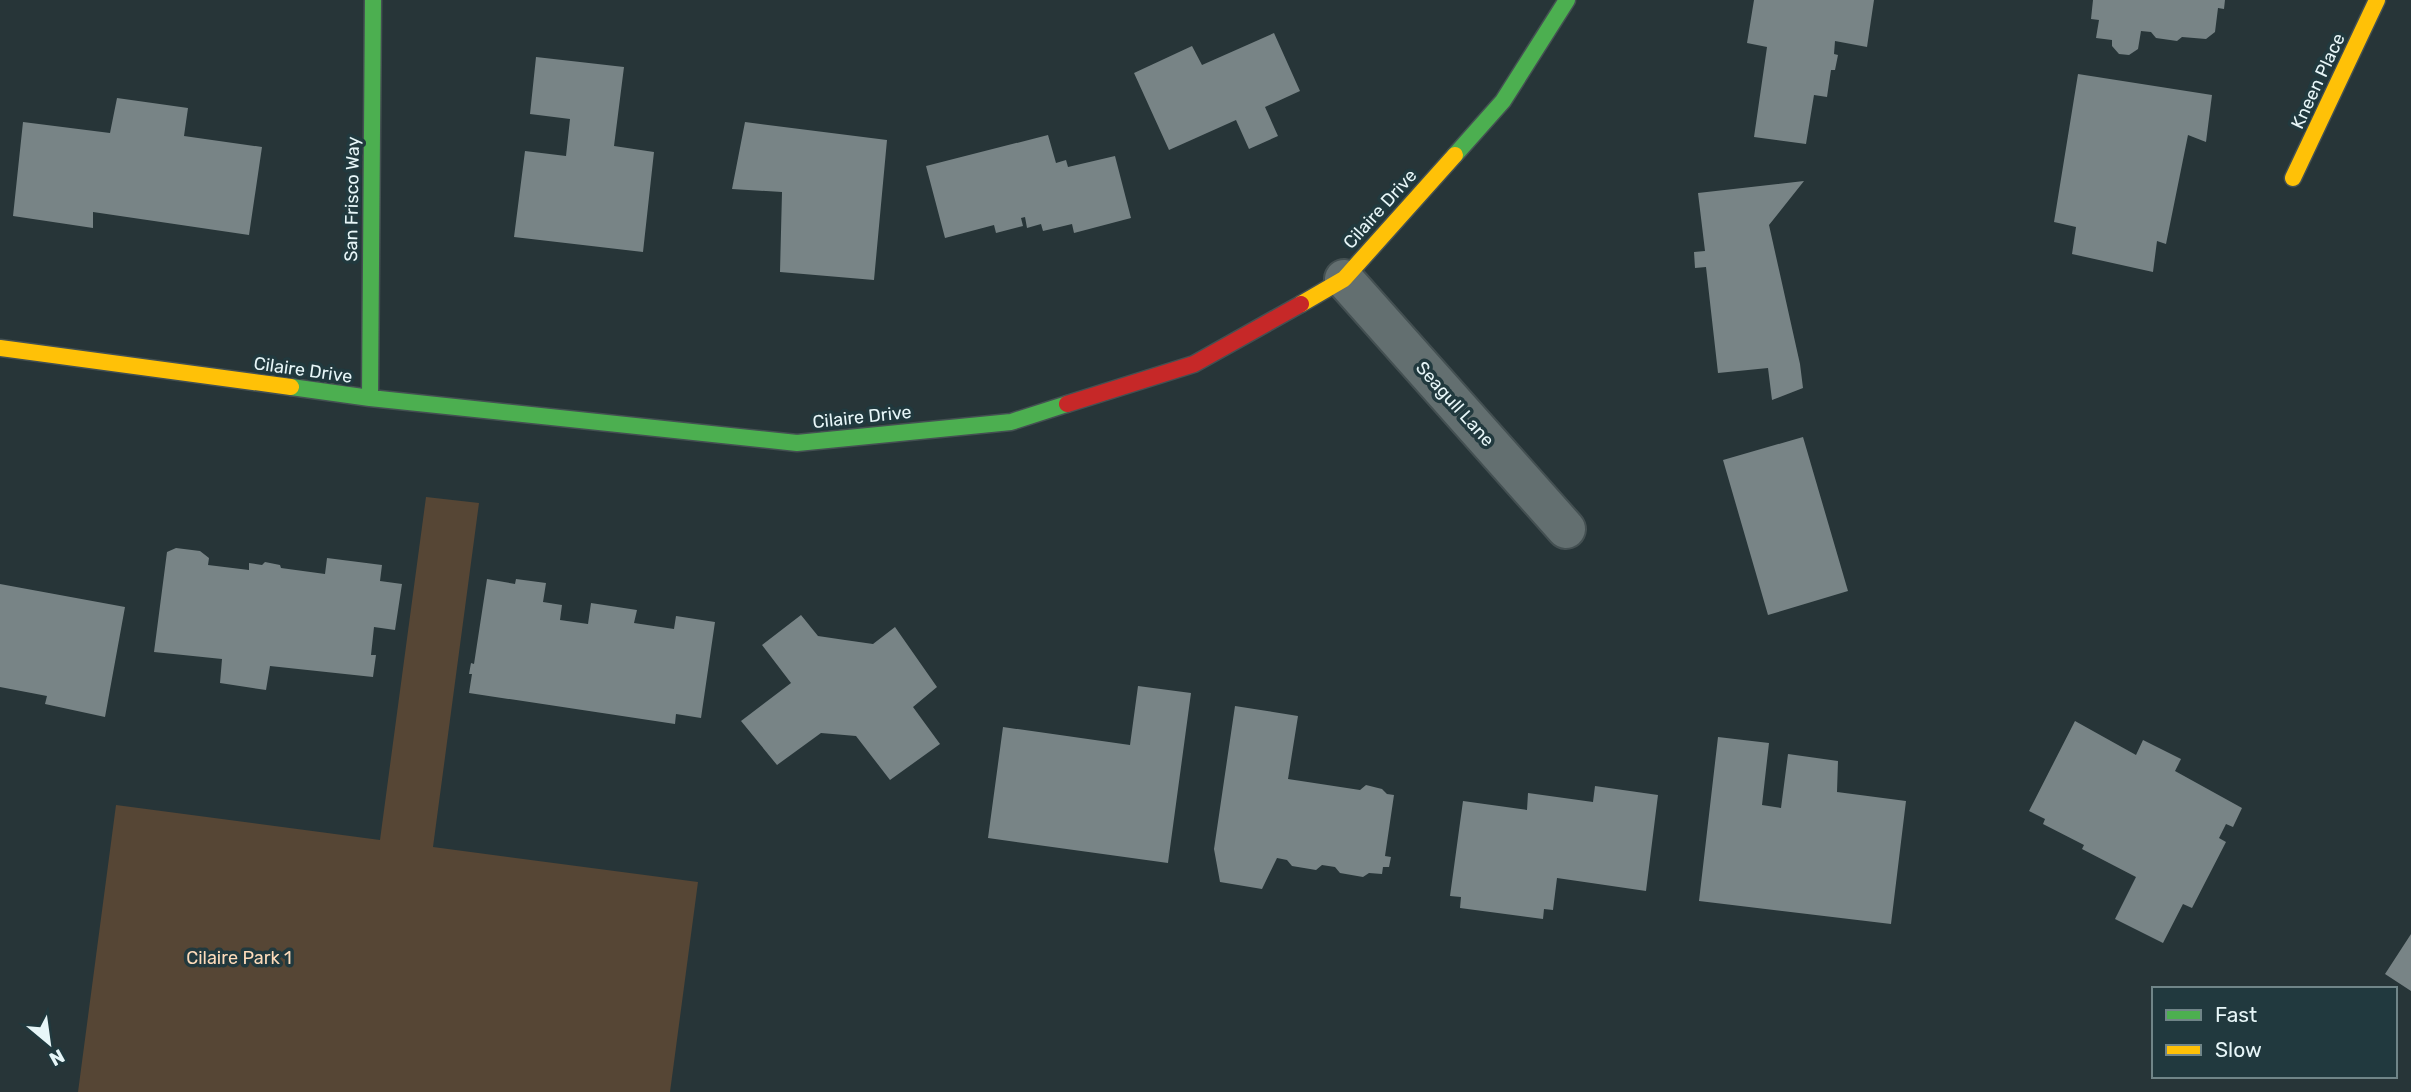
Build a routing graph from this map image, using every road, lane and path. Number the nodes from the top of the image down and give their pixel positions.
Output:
1 (373, 0) edge
2 (1567, 0) edge
3 (2377, 0) edge
4 (2293, 178) dead end
5 (1343, 279) junction
6 (0, 348) edge
7 (370, 398) junction
8 (1566, 529) dead end

1 - 7 street, San Frisco Way
2 - 5 street, Cilaire Drive
3 - 4 street, Kneen Place
5 - 7 street, Cilaire Drive
5 - 8 street, Seagull Lane
6 - 7 street, Cilaire Drive

